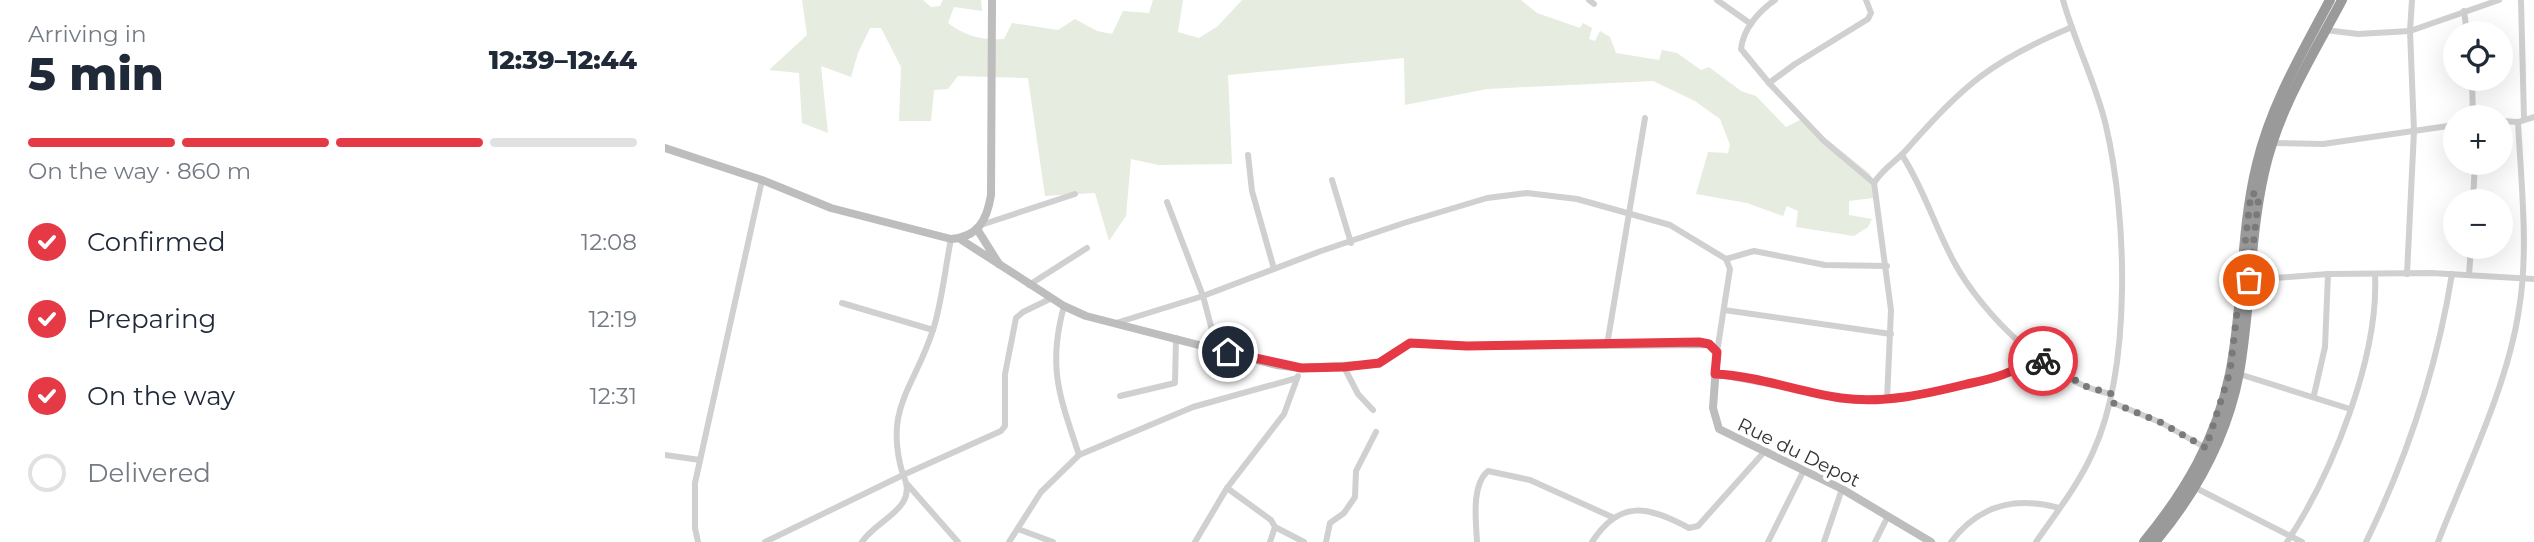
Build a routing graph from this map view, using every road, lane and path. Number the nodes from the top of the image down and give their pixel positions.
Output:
1 (992, 0) edge
2 (1717, 0) edge
3 (1775, 0) edge
4 (1866, 0) edge
5 (2063, 0) edge
6 (2330, 0) edge
7 (2342, 0) edge
8 (2412, 0) edge
9 (2499, 0) edge
10 (2521, 0) edge
11 (2464, 11) junction
12 (2465, 21) edge
13 (1751, 24) junction
14 (2072, 27) junction
15 (2321, 27) junction
16 (2410, 31) junction
17 (1769, 83) junction
18 (2534, 117) edge
19 (1645, 118) dead end
20 (2513, 120) edge
21 (2521, 120) junction
22 (2443, 127) edge
23 (2414, 131) junction
24 (2268, 139) junction
25 (665, 148) edge
26 (1248, 155) dead end
27 (1902, 155) junction
28 (762, 180) junction
29 (1332, 180) dead end
30 (1874, 183) junction
31 (1075, 194) dead end
32 (1167, 202) dead end
33 (1629, 212) junction
34 (980, 226) junction
35 (955, 239) junction
36 (1351, 243) junction
37 (1087, 248) dead end
38 (1726, 259) junction
39 (2470, 259) edge
40 (999, 264) junction
41 (1887, 266) junction
42 (1274, 269) junction
43 (2328, 274) junction
44 (2407, 274) junction
45 (2452, 274) junction
46 (2375, 275) junction
47 (2469, 275) junction
48 (2245, 279) junction
49 (2534, 279) edge
50 (2521, 280) junction
51 (1030, 285) junction
52 (1203, 296) junction
53 (1052, 298) junction
54 (842, 303) dead end
55 (1064, 306) junction
56 (1724, 310) junction
57 (1117, 323) junction
58 (933, 330) junction
59 (1891, 334) junction
60 (1176, 338) junction
61 (1607, 345) junction
62 (1217, 349) junction
63 (1717, 352) junction
64 (2035, 355) junction
65 (1344, 367) junction
66 (1301, 368) junction
67 (2239, 373) junction
68 (1715, 374) junction
69 (1297, 378) junction
70 (2112, 394) junction
71 (2314, 395) junction
72 (1120, 396) dead end
73 (1887, 400) junction
74 (2111, 402) junction
75 (2350, 409) junction
76 (1373, 410) dead end
77 (1376, 432) dead end
78 (2206, 448) junction
79 (1765, 451) junction
80 (665, 455) edge
81 (1079, 455) junction
82 (700, 460) junction
83 (1804, 470) junction
84 (903, 475) junction
85 (908, 485) junction
86 (2191, 485) junction
87 (1227, 488) junction
88 (1842, 489) junction
89 (2059, 508) junction
90 (1888, 516) junction
91 (1612, 517) junction
92 (1275, 527) junction
93 (1018, 529) junction
94 (2289, 539) edge
95 (698, 542) edge
96 (765, 542) edge
97 (862, 542) edge
98 (958, 542) edge
99 (1009, 542) edge
100 (1053, 542) edge
101 (1195, 542) edge
102 (1270, 542) edge
103 (1303, 542) edge
104 (1327, 542) edge
105 (1477, 542) edge
106 (1592, 542) edge
107 (1769, 542) edge
108 (1824, 542) edge
109 (1875, 542) edge
110 (1931, 542) edge
111 (1951, 542) edge
112 (2036, 542) edge
113 (2144, 542) edge
114 (2155, 542) edge
115 (2302, 542) edge
116 (2366, 542) edge
117 (2438, 542) edge

1 - 34 street
2 - 13 street
3 - 13 street
4 - 17 street
5 - 14 street
6 - 15 highway
7 - 15 highway
8 - 16 street
9 - 11 street
10 - 21 street
11 - 12 street
11 - 16 street
13 - 17 street
14 - 27 street
14 - 70 street
15 - 16 street
15 - 24 highway
16 - 23 street
17 - 30 street
18 - 21 street
19 - 33 street
20 - 21 street
21 - 50 street
22 - 23 street
23 - 24 street
23 - 44 street
24 - 48 highway
25 - 28 street
26 - 42 street
27 - 30 street
27 - 64 street
28 - 35 street
28 - 82 street
29 - 36 street
30 - 41 street
31 - 34 street
32 - 52 street
33 - 36 street
33 - 38 street
33 - 61 street
34 - 35 street
34 - 40 street
35 - 40 street
35 - 58 street
36 - 42 street
37 - 51 street
38 - 41 street
38 - 56 street
39 - 47 street
40 - 51 street
41 - 59 street
42 - 52 street
43 - 46 street
43 - 48 street
43 - 71 street
44 - 45 street
44 - 46 street
45 - 47 street
45 - 116 street
46 - 75 street
47 - 50 street
48 - 67 highway
48 - 78 highway
49 - 50 street
50 - 117 street
51 - 53 street
52 - 57 street
52 - 62 street
53 - 55 street
53 - 84 street
54 - 58 street
55 - 57 street
55 - 81 street
56 - 59 street
56 - 63 street
57 - 60 street
58 - 84 street
59 - 73 street
60 - 62 street
60 - 72 street
61 - 63 street
61 - 65 street
62 - 66 street
63 - 68 street, Rue du Depot
64 - 70 street
64 - 73 street
65 - 66 street
65 - 76 street
66 - 69 street
67 - 71 street
67 - 86 highway
68 - 73 street
68 - 79 street, Rue du Depot
69 - 81 street
69 - 87 street
70 - 74 street
71 - 75 street
74 - 78 street
74 - 89 street
75 - 94 street
77 - 104 street
78 - 86 highway
79 - 83 street, Rue du Depot
79 - 91 street
80 - 82 street
81 - 93 street
82 - 95 street
83 - 88 street, Rue du Depot
83 - 107 street
84 - 85 street
84 - 96 street
85 - 97 street
85 - 98 street
86 - 94 street
86 - 113 highway
86 - 114 highway
87 - 92 street
87 - 101 street
88 - 90 street, Rue du Depot
88 - 108 street
89 - 111 street
89 - 112 street
90 - 109 street
90 - 110 street, Rue du Depot
91 - 105 street
91 - 106 street
92 - 102 street
92 - 103 street
93 - 99 street
93 - 100 street
94 - 115 street

